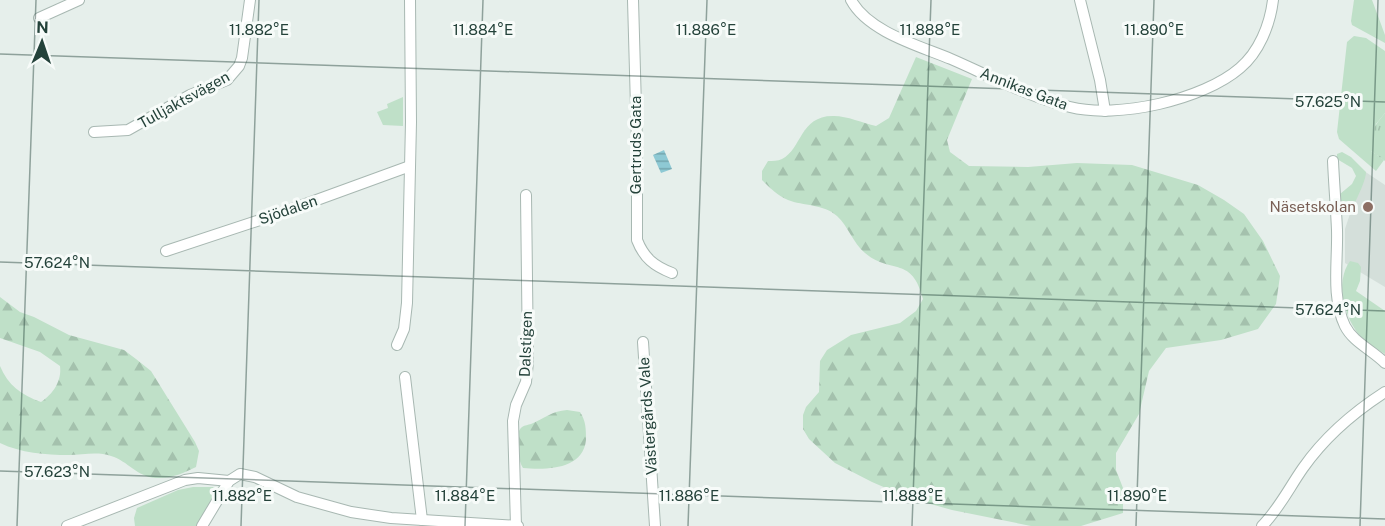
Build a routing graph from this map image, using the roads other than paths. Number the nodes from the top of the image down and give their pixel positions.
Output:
1 (80, 0) edge
2 (250, 0) edge
3 (410, 0) edge
4 (633, 0) edge
5 (851, 0) edge
6 (1080, 0) edge
7 (1274, 0) edge
8 (39, 18) dead end
9 (1105, 111) junction
10 (94, 132) dead end
11 (1333, 161) dead end
12 (410, 166) junction
13 (526, 195) dead end
14 (166, 251) dead end
15 (672, 273) dead end
16 (643, 342) dead end
17 (397, 345) dead end
18 (1385, 363) edge
19 (405, 377) dead end
20 (1385, 392) edge
21 (229, 481) junction
22 (422, 520) junction
23 (67, 526) edge
24 (202, 526) edge
25 (517, 526) edge
26 (655, 526) edge
27 (1262, 526) edge

1 - 8 street
2 - 10 street, Tulljaktsvägen
3 - 12 street
4 - 15 street, Gertruds Gata
5 - 9 street, Annikas Gata
6 - 9 street
7 - 9 street, Annikas Gata
11 - 18 street
12 - 14 street, Sjödalen
12 - 17 street
13 - 25 street, Dalstigen
16 - 26 street, Västergårds Vale
19 - 22 street
20 - 27 street
21 - 22 street
21 - 23 street
21 - 24 street
22 - 25 street

